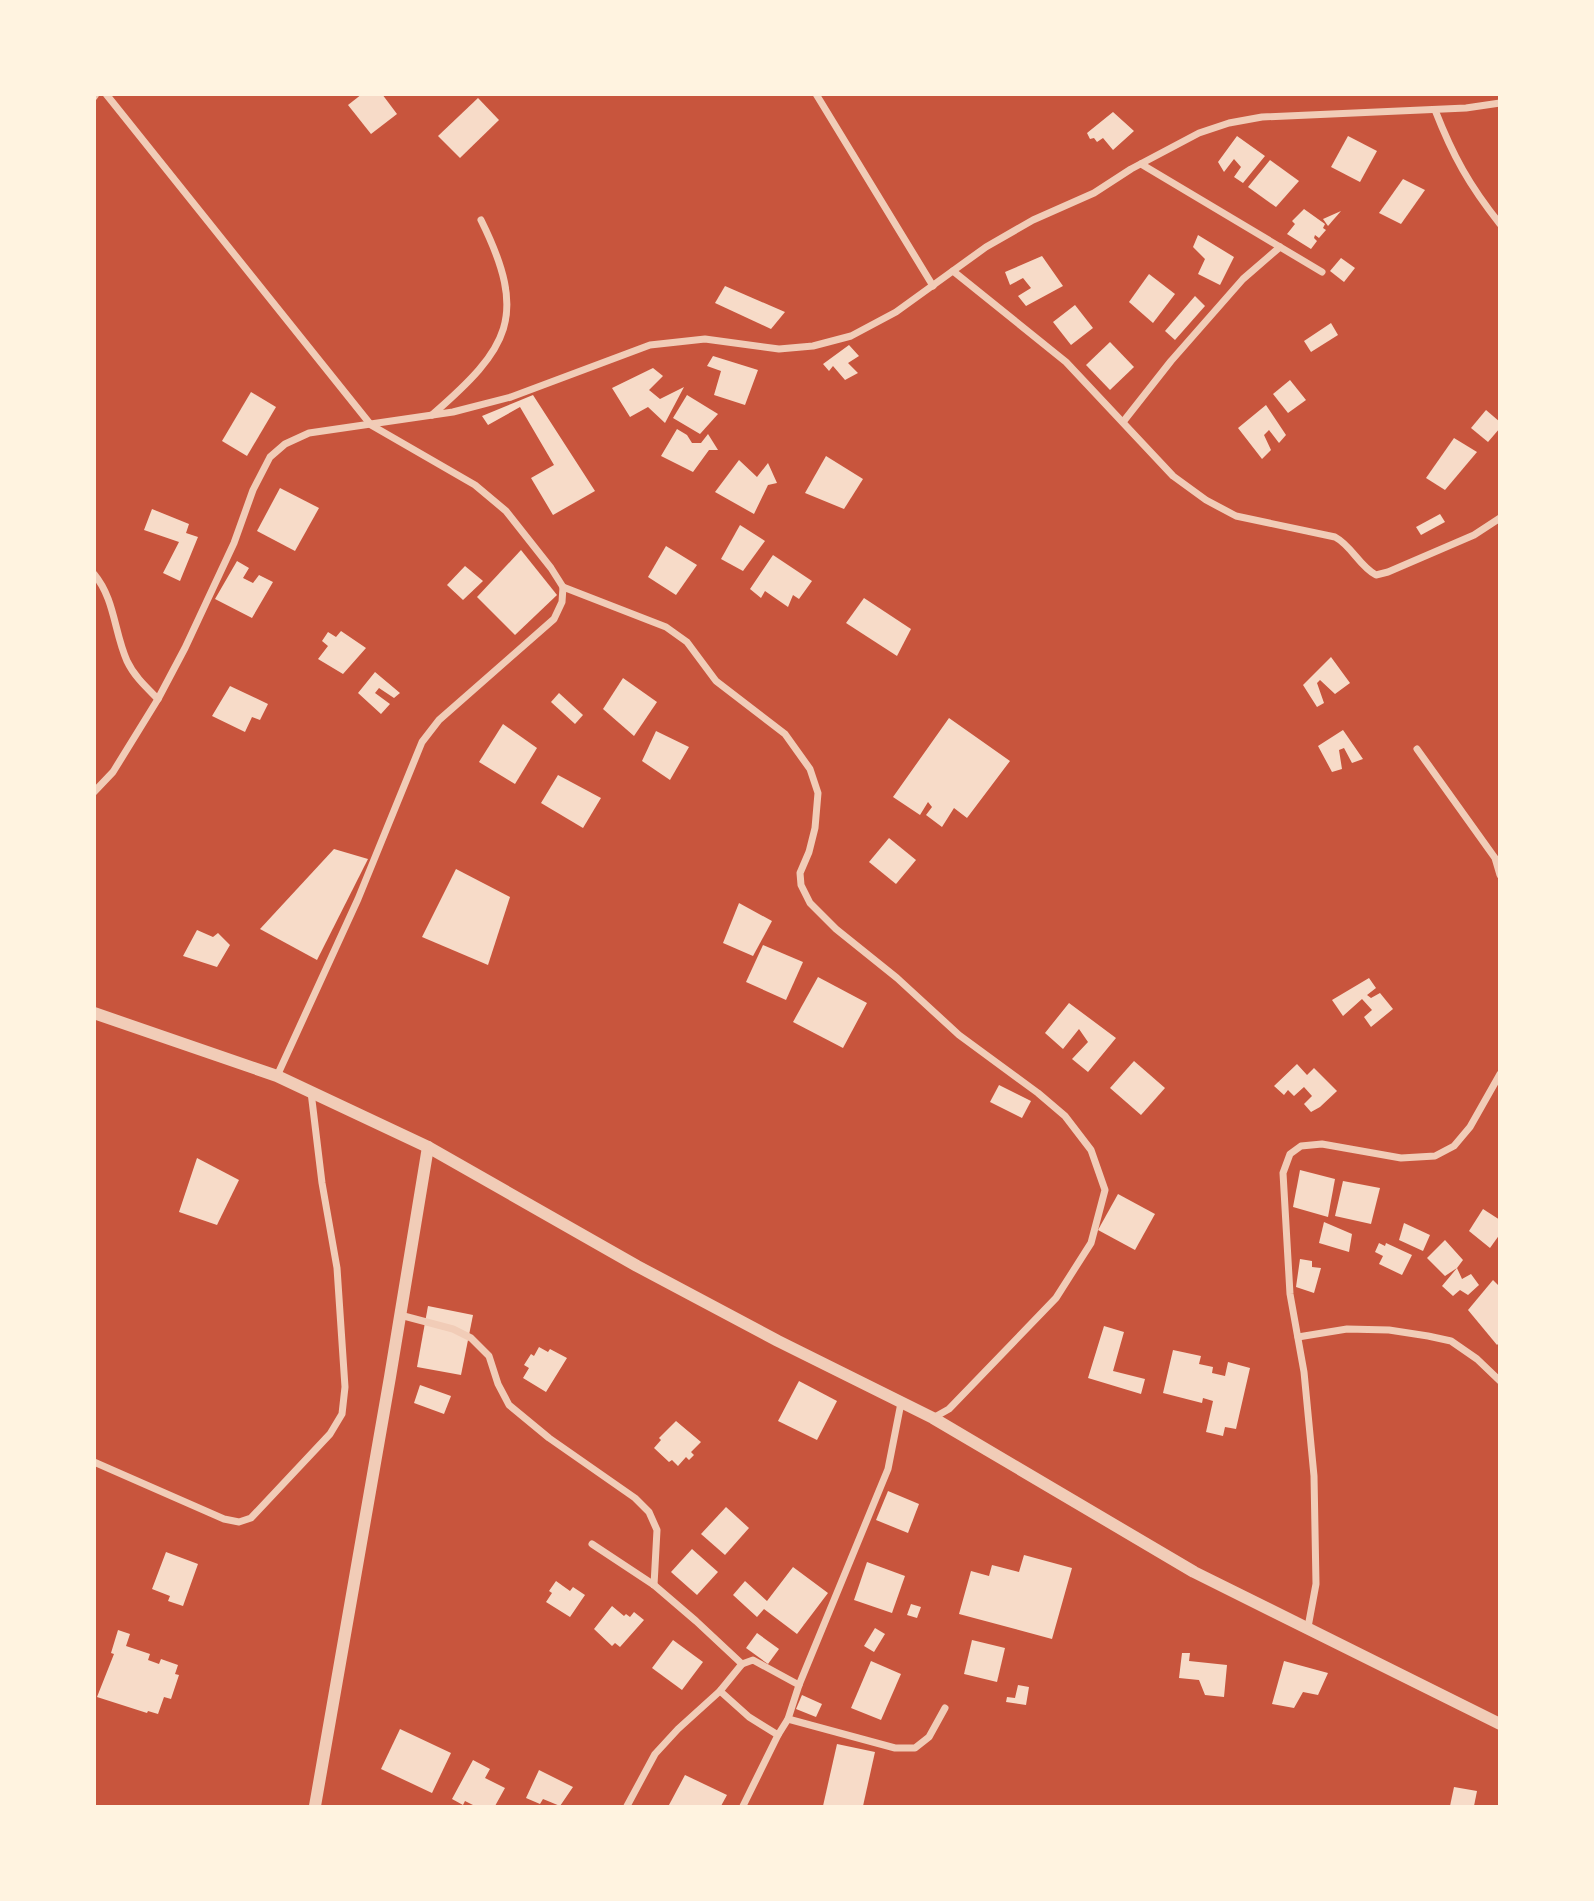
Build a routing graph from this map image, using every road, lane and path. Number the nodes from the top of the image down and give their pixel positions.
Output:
1 (106, 94) edge
2 (816, 94) edge
3 (1500, 103) edge
4 (1435, 110) junction
5 (1142, 164) junction
6 (481, 220) dead end
7 (1500, 224) edge
8 (1280, 247) junction
9 (953, 271) junction
10 (1322, 272) dead end
11 (933, 286) junction
12 (431, 416) junction
13 (1123, 422) junction
14 (371, 425) junction
15 (1500, 518) edge
16 (94, 574) edge
17 (563, 587) junction
18 (158, 699) junction
19 (1417, 749) dead end
20 (94, 792) edge
21 (1500, 874) edge
22 (94, 1013) edge
23 (1500, 1074) edge
24 (277, 1076) junction
25 (311, 1091) junction
26 (428, 1147) junction
27 (400, 1315) junction
28 (1298, 1337) junction
29 (1500, 1381) edge
30 (901, 1403) junction
31 (933, 1418) junction
32 (94, 1462) edge
33 (592, 1544) dead end
34 (654, 1586) junction
35 (1308, 1627) junction
36 (742, 1664) junction
37 (799, 1685) junction
38 (720, 1691) junction
39 (945, 1708) dead end
40 (788, 1720) junction
41 (1500, 1724) edge
42 (778, 1735) junction
43 (315, 1807) edge
44 (627, 1807) edge
45 (743, 1807) edge

1 - 14 street
2 - 11 street
3 - 4 street
4 - 5 street
4 - 7 street
5 - 8 street
5 - 9 street
6 - 12 street
8 - 10 street
8 - 13 street
9 - 11 street
9 - 13 street
11 - 12 street
12 - 14 street
13 - 15 street
14 - 17 street
14 - 18 street
16 - 18 street
17 - 24 street
17 - 31 street
18 - 20 street
19 - 21 street
22 - 24 street
23 - 28 street
24 - 25 street
25 - 26 street
25 - 32 street
26 - 27 street
26 - 30 street
27 - 34 street
27 - 43 street
28 - 29 street
28 - 35 street
30 - 31 street
30 - 37 street
31 - 35 street
33 - 34 street
34 - 36 street
35 - 41 street
36 - 37 street
36 - 38 street
37 - 40 street
38 - 42 street
38 - 44 street
39 - 40 street
40 - 42 street
42 - 45 street

